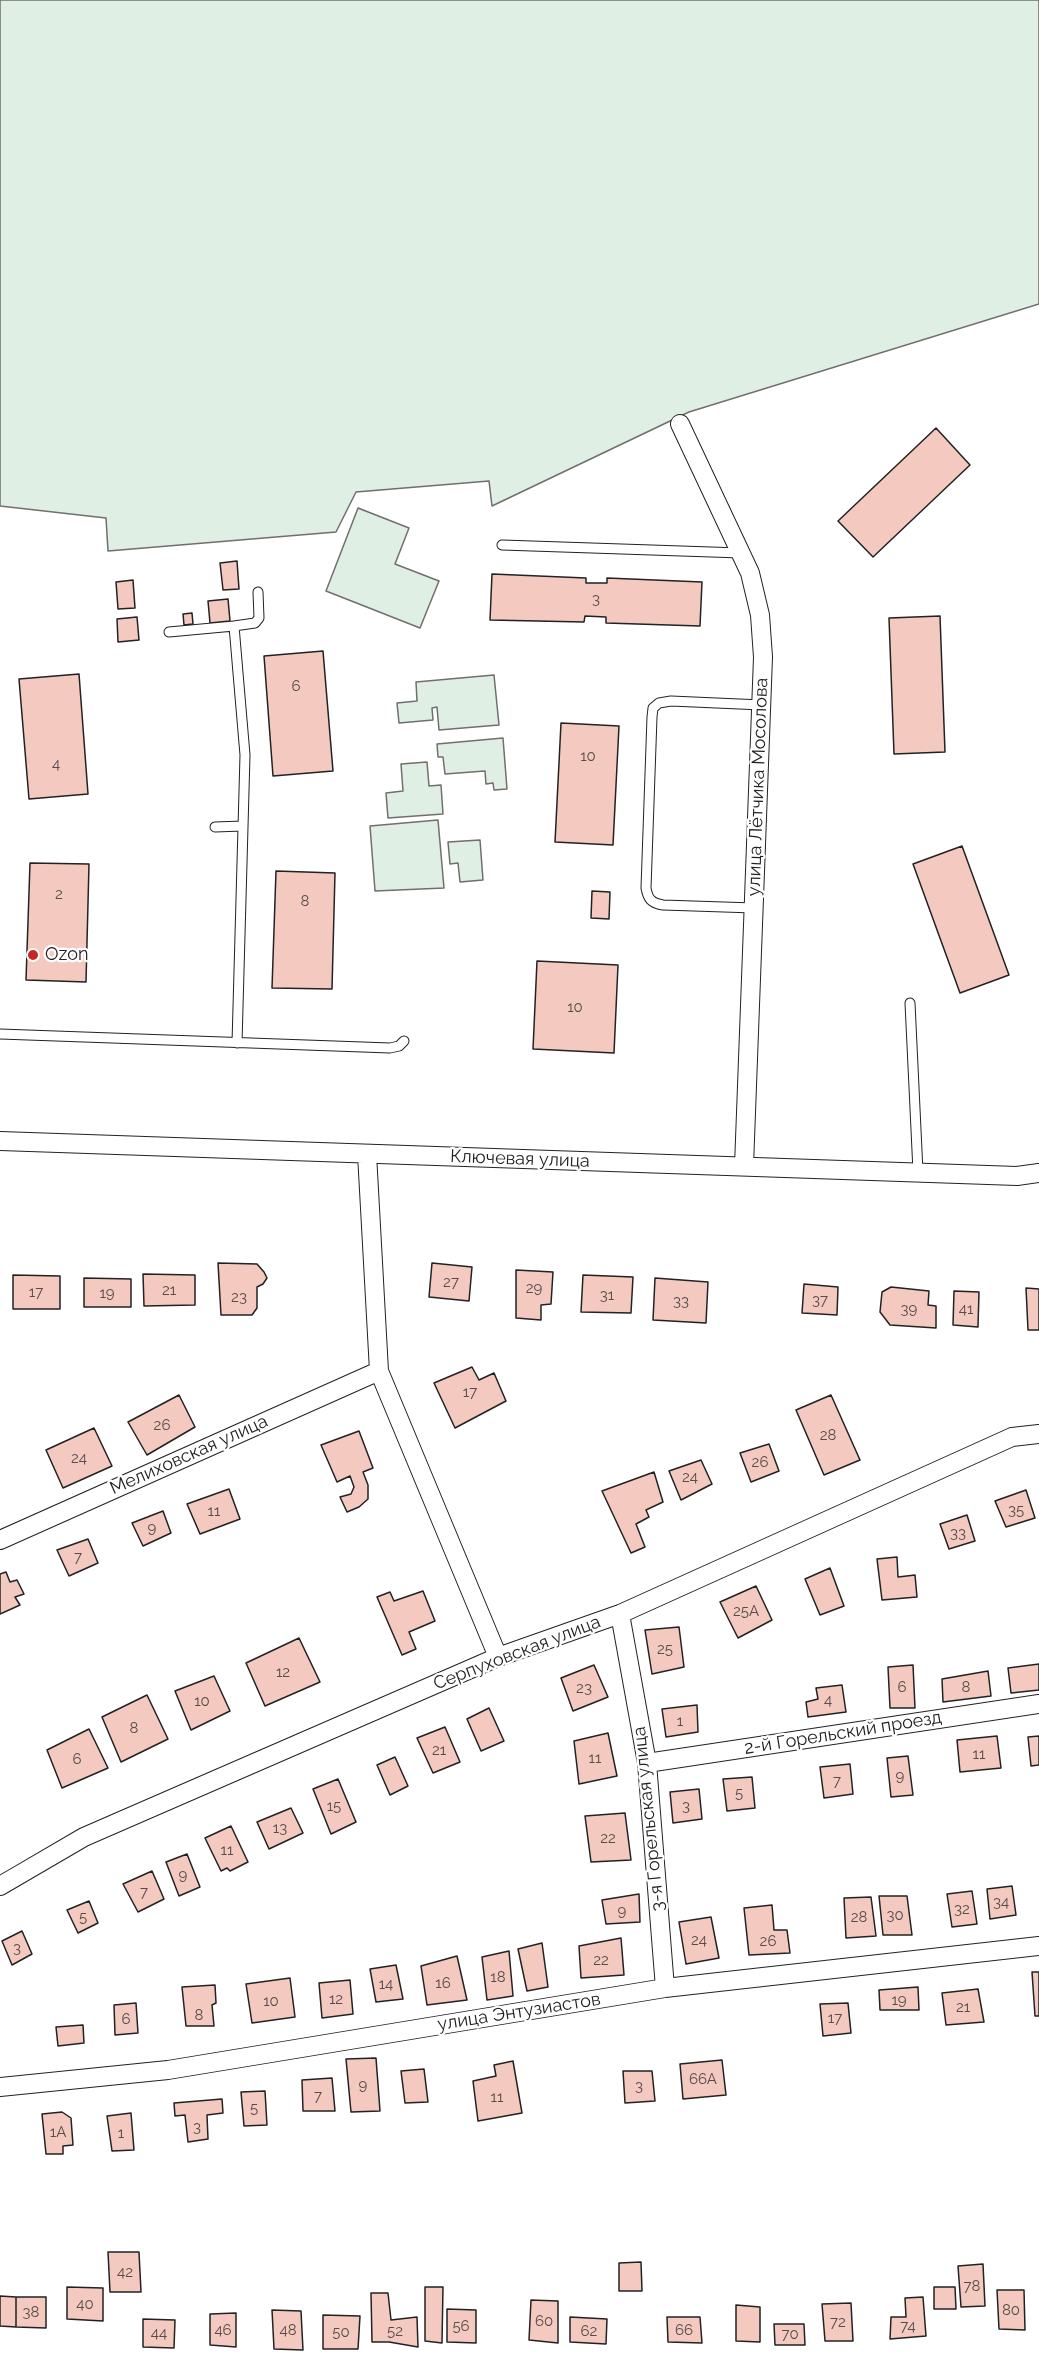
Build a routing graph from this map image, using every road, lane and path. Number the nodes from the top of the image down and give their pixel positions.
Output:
1 (680, 424) dead end
2 (502, 545) dead end
3 (741, 553) junction
4 (258, 592) dead end
5 (234, 626) junction
6 (169, 632) dead end
7 (762, 705) junction
8 (243, 826) junction
9 (215, 827) dead end
10 (754, 908) junction
11 (910, 1003) dead end
12 (0, 1034) edge
13 (404, 1041) dead end
14 (237, 1043) junction
15 (0, 1141) edge
16 (367, 1154) junction
17 (744, 1166) junction
18 (918, 1172) junction
19 (1039, 1173) edge
20 (379, 1371) junction
21 (1039, 1434) edge
22 (0, 1540) edge
23 (620, 1614) junction
24 (498, 1657) junction
25 (1039, 1704) edge
26 (647, 1763) junction
27 (0, 1886) edge
28 (1039, 1946) edge
29 (665, 1988) junction
30 (0, 2087) edge

1 - 3 street, улица Лётчика Мосолова
2 - 3 lane
3 - 7 street, улица Лётчика Мосолова
4 - 5 lane
5 - 6 lane
5 - 8 lane
7 - 10 street, улица Лётчика Мосолова
7 - 10 lane
8 - 9 lane
8 - 14 lane
10 - 17 street, улица Лётчика Мосолова
11 - 18 lane
12 - 14 lane
13 - 14 lane
15 - 16 street, Ключевая улица
16 - 17 street, Ключевая улица
16 - 20 street
17 - 18 street, Ключевая улица
18 - 19 street, Ключевая улица
20 - 22 street, Мелиховская улица
20 - 24 street
21 - 23 street, Серпуховская улица
23 - 24 street, Серпуховская улица
23 - 26 street, 3-я Горельская улица
24 - 27 street, Серпуховская улица
25 - 26 street, 2-й Горельский проезд
26 - 29 street, 3-я Горельская улица
28 - 29 street, улица Энтузиастов
29 - 30 street, улица Энтузиастов

